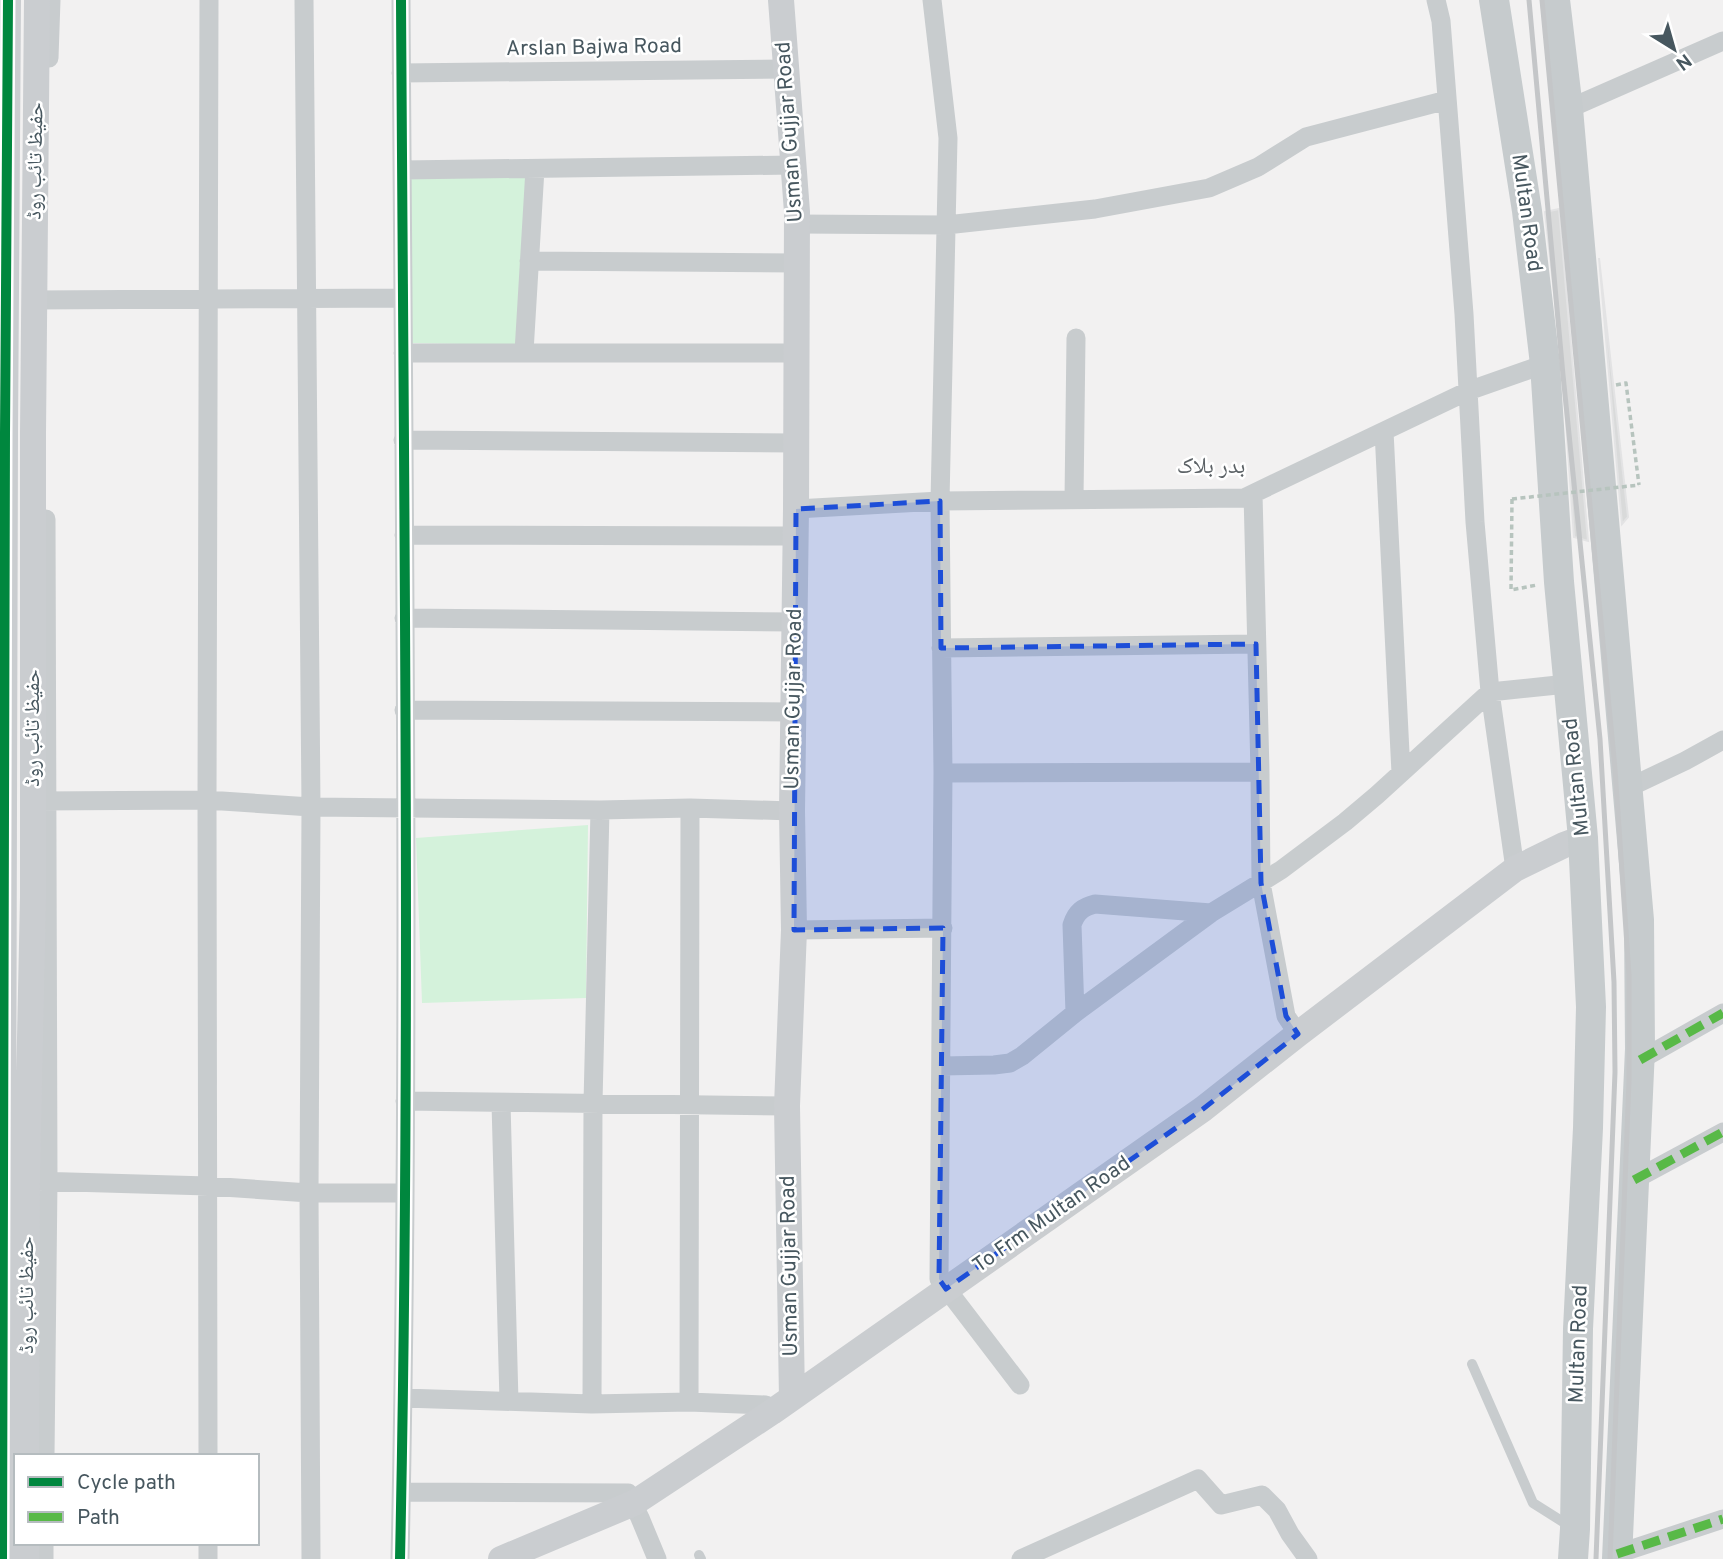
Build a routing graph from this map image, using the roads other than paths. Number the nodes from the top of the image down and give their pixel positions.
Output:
1 (8, 0) edge
2 (37, 0) edge
3 (51, 0) edge
4 (209, 0) edge
5 (304, 0) edge
6 (401, 0) edge
7 (781, 0) edge
8 (932, 0) edge
9 (1436, 0) edge
10 (1494, 0) edge
11 (1555, 0) edge
12 (1723, 41) edge
13 (786, 69) junction
14 (401, 73) junction
15 (1447, 100) junction
16 (1568, 109) junction
17 (793, 165) junction
18 (535, 169) junction
19 (402, 170) junction
20 (797, 224) junction
21 (946, 225) junction
22 (529, 261) junction
23 (797, 263) junction
24 (307, 298) junction
25 (402, 298) junction
26 (209, 299) junction
27 (40, 300) junction
28 (1076, 338) dead end
29 (403, 352) junction
30 (524, 352) junction
31 (796, 353) junction
32 (1545, 364) junction
33 (1468, 391) junction
34 (1384, 431) junction
35 (33, 433) junction
36 (5, 434) junction
37 (403, 440) junction
38 (796, 443) junction
39 (1253, 494) junction
40 (1074, 499) junction
41 (940, 501) junction
42 (796, 509) junction
43 (404, 535) junction
44 (796, 536) junction
45 (404, 618) junction
46 (795, 622) junction
47 (1256, 644) junction
48 (941, 648) junction
49 (1567, 684) junction
50 (1489, 692) junction
51 (404, 710) junction
52 (793, 712) junction
53 (1723, 740) edge
54 (1260, 772) junction
55 (943, 773) junction
56 (1401, 773) junction
57 (1628, 788) junction
58 (207, 800) junction
59 (41, 802) junction
60 (311, 807) junction
61 (406, 807) junction
62 (690, 808) junction
63 (600, 810) junction
64 (792, 811) junction
65 (1583, 838) junction
66 (1515, 869) junction
67 (1261, 883) junction
68 (2, 906) edge
69 (1211, 913) junction
70 (943, 928) junction
71 (794, 930) junction
72 (1075, 1013) junction
73 (1723, 1013) edge
74 (1298, 1034) junction
75 (1640, 1060) junction
76 (942, 1066) junction
77 (405, 1101) junction
78 (502, 1102) junction
79 (593, 1104) junction
80 (690, 1105) junction
81 (787, 1106) junction
82 (1723, 1132) edge
83 (1634, 1180) junction
84 (37, 1181) junction
85 (208, 1186) junction
86 (309, 1193) junction
87 (405, 1193) junction
88 (946, 1289) junction
89 (1472, 1364) dead end
90 (1020, 1385) dead end
91 (404, 1398) junction
92 (509, 1401) junction
93 (689, 1402) junction
94 (592, 1404) junction
95 (782, 1405) junction
96 (26, 1454) edge
97 (45, 1454) edge
98 (208, 1454) edge
99 (402, 1492) junction
100 (634, 1503) junction
101 (1723, 1519) edge
102 (1575, 1529) junction
103 (1617, 1557) edge
104 (2, 1559) edge
105 (310, 1559) edge
106 (400, 1559) edge
107 (501, 1559) edge
108 (657, 1559) edge
109 (1021, 1559) edge
110 (1308, 1559) edge
111 (1573, 1559) edge

1 - 36 street, حفیظ تائب روڈ
2 - 27 street, حفیظ تائب روڈ
3 - 27 street
4 - 26 street
5 - 24 street
6 - 14 street
7 - 13 street, Usman Gujjar Road
8 - 21 street
9 - 15 street
10 - 32 main road, Multan Road
11 - 16 main road
12 - 16 street
13 - 14 street, Arslan Bajwa Road
13 - 17 street, Usman Gujjar Road
14 - 19 street
15 - 21 street
15 - 33 street
16 - 57 main road
17 - 18 street
17 - 20 street, Usman Gujjar Road
18 - 19 street
18 - 22 street
19 - 25 street
20 - 21 street
20 - 23 street, Usman Gujjar Road
21 - 41 street
22 - 23 street
22 - 30 street
23 - 31 street, Usman Gujjar Road
24 - 25 street
24 - 26 street
24 - 60 street
25 - 29 street
26 - 27 street
26 - 58 street
27 - 35 street, حفیظ تائب روڈ
27 - 59 street
28 - 40 street
29 - 30 street
29 - 37 street
30 - 31 street
31 - 38 street, Usman Gujjar Road
32 - 33 street
32 - 49 main road, Multan Road
33 - 34 street
33 - 50 street
34 - 39 street
34 - 56 street
35 - 36 street
35 - 59 street, حفیظ تائب روڈ
36 - 68 street, حفیظ تائب روڈ
37 - 38 street
37 - 43 street
38 - 42 street, Usman Gujjar Road
39 - 40 street
39 - 47 street
40 - 41 street
41 - 42 street
41 - 48 street
42 - 44 street, Usman Gujjar Road
43 - 44 street
43 - 45 street
44 - 46 street, Usman Gujjar Road
45 - 46 street
45 - 51 street
46 - 52 street, Usman Gujjar Road
47 - 48 street
47 - 54 street
48 - 55 street
49 - 50 street
49 - 65 main road, Multan Road
50 - 56 street
50 - 66 street
51 - 52 street
51 - 61 street
52 - 64 street, Usman Gujjar Road
53 - 57 street
54 - 55 street
54 - 67 street
55 - 70 street
56 - 67 street
57 - 75 main road
58 - 59 street
58 - 60 street
58 - 85 street
59 - 84 street, حفیظ تائب روڈ
60 - 61 street
60 - 86 street
61 - 63 street
61 - 77 street
62 - 63 street
62 - 64 street
62 - 80 street
63 - 79 street
64 - 71 street, Usman Gujjar Road
65 - 66 street, To Frm Multan Road
65 - 102 main road, Multan Road
66 - 74 street, To Frm Multan Road
67 - 69 street
67 - 74 street
68 - 104 street, حفیظ تائب روڈ
69 - 72 street
69 - 72 street
70 - 71 street
70 - 76 street
71 - 81 street, Usman Gujjar Road
72 - 76 street
73 - 75 street
74 - 88 street, To Frm Multan Road
75 - 83 main road
76 - 88 street
77 - 78 street
77 - 87 street
78 - 79 street
78 - 92 street
79 - 80 street
79 - 94 street
80 - 81 street
80 - 93 street
81 - 95 street, Usman Gujjar Road
82 - 83 street
83 - 103 main road
84 - 85 street
84 - 96 street, حفیظ تائب روڈ
84 - 97 street
85 - 86 street
85 - 98 street
86 - 87 street
86 - 105 street
87 - 91 street
88 - 90 street
88 - 95 street, To Frm Multan Road
89 - 102 lane
91 - 92 street
91 - 99 street
92 - 94 street
93 - 94 street
93 - 95 street
95 - 100 street, To Frm Multan Road
99 - 100 street
99 - 106 street
100 - 107 street, To Frm Multan Road
100 - 108 street
101 - 103 street
102 - 111 main road, Multan Road
109 - 110 street

